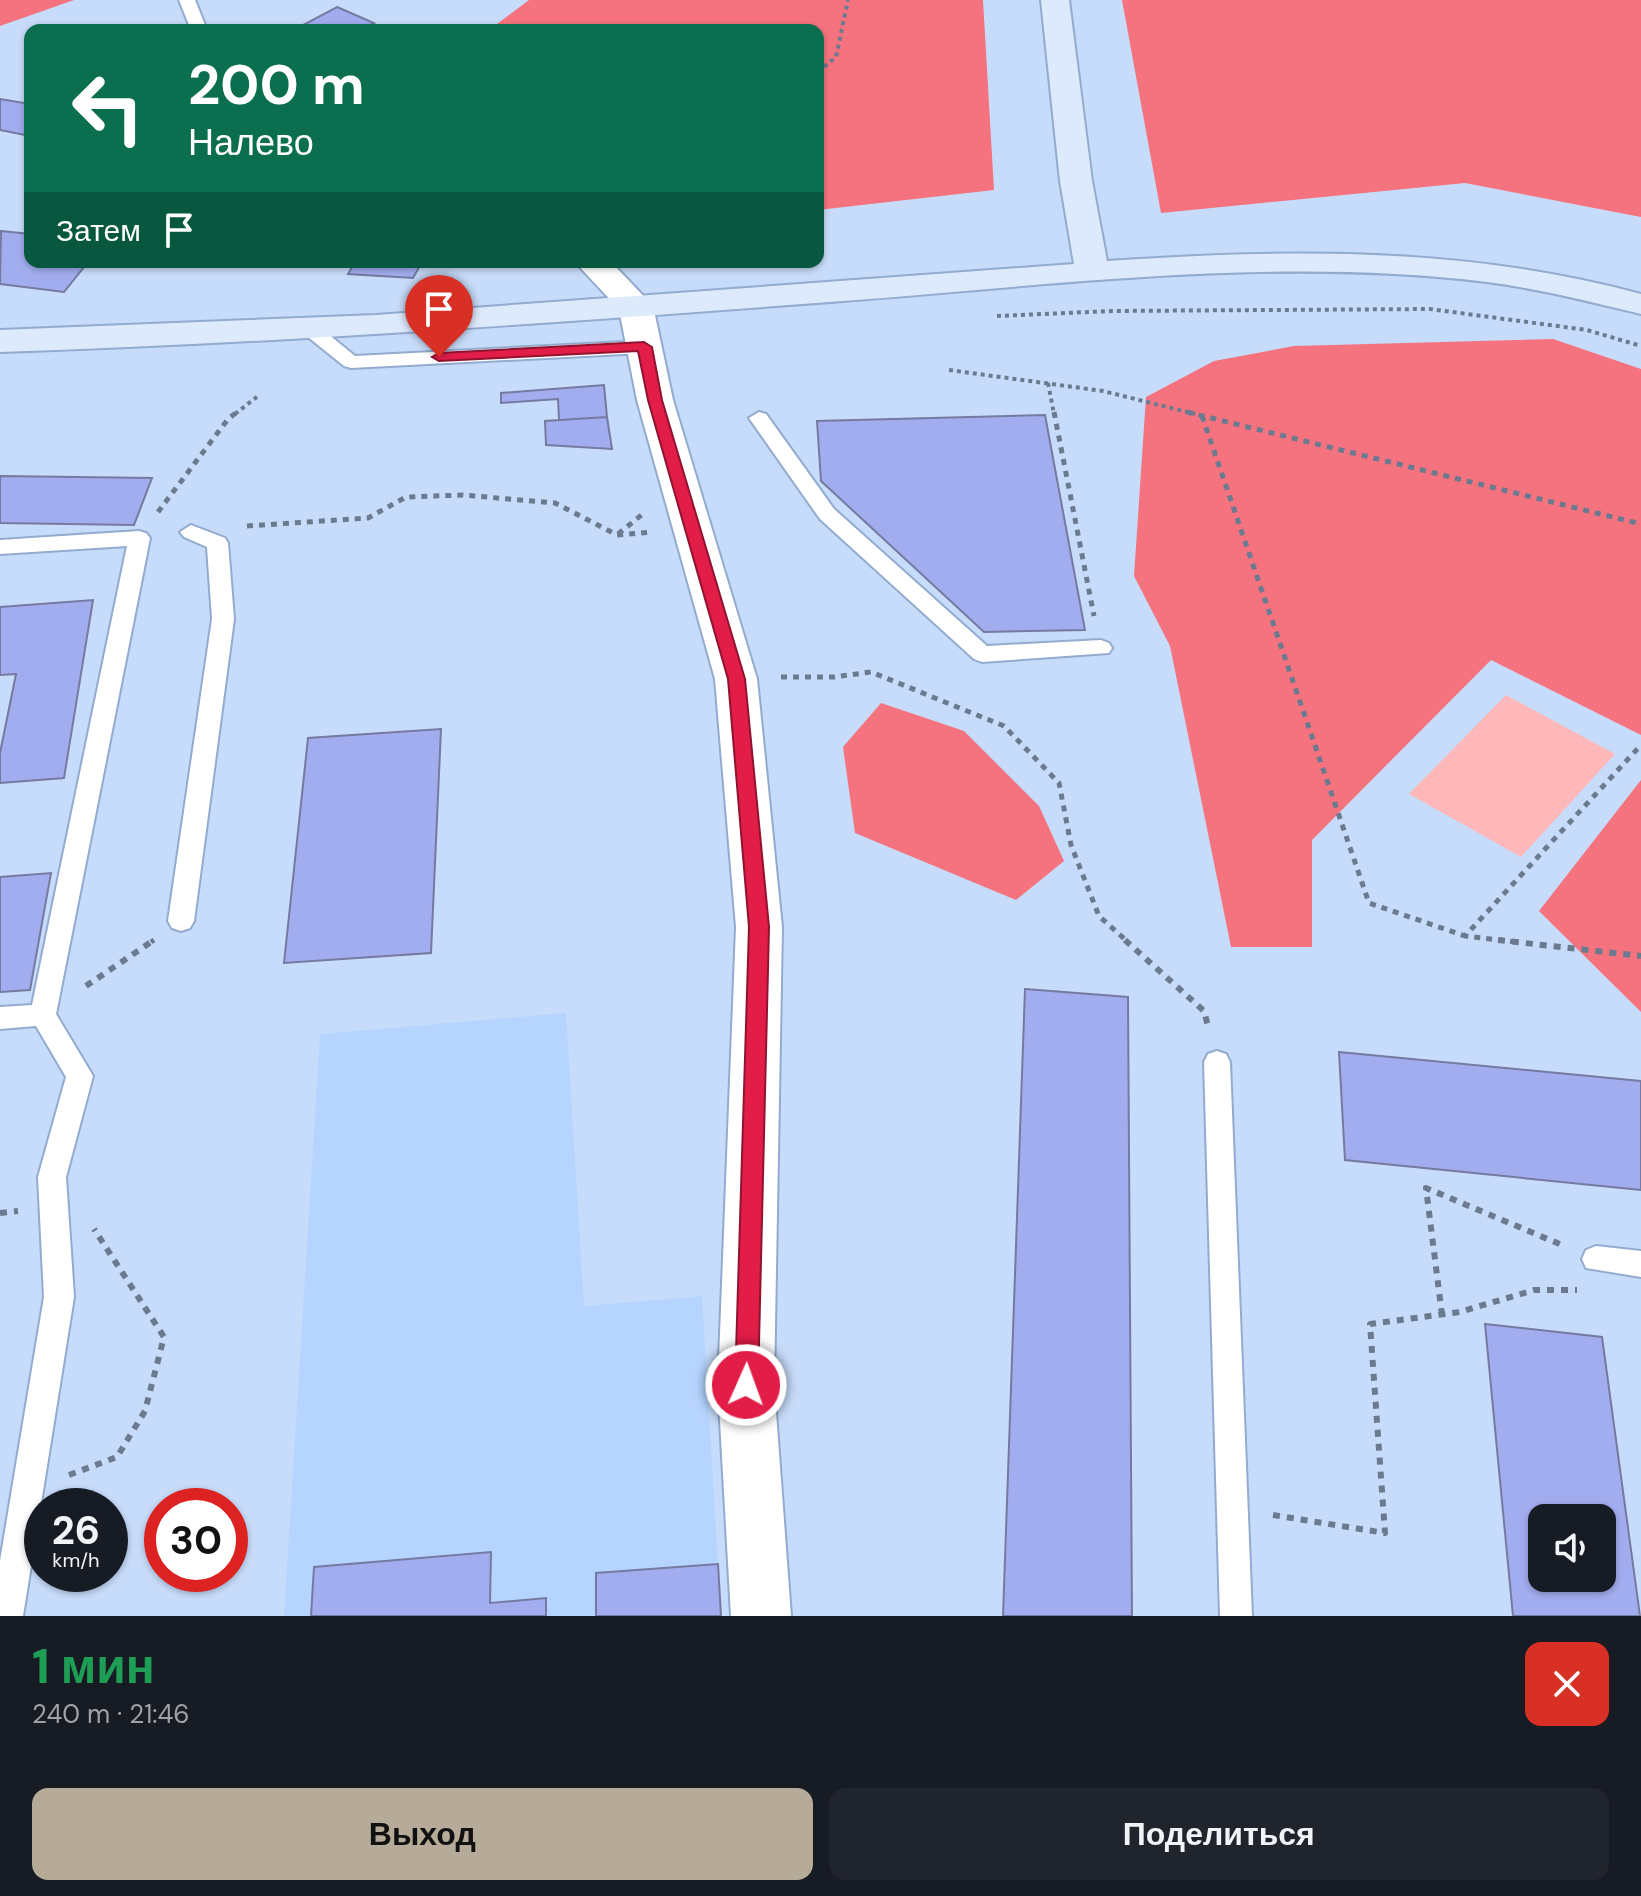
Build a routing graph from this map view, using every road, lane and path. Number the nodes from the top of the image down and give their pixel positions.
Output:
1 (187, 0) edge
2 (848, 0) edge
3 (1055, 0) edge
4 (197, 24) edge
5 (824, 67) edge
6 (596, 268) edge
7 (1092, 273) junction
8 (1641, 304) edge
9 (987, 316) dead end
10 (640, 326) junction
11 (0, 341) edge
12 (1641, 346) edge
13 (949, 370) dead end
14 (1048, 383) junction
15 (258, 396) dead end
16 (1202, 415) junction
17 (759, 418) dead end
18 (690, 522) junction
19 (1641, 524) edge
20 (191, 532) joint
21 (139, 538) junction
22 (0, 547) edge
23 (1101, 648) joint
24 (774, 677) dead end
25 (1641, 745) edge
26 (181, 921) joint
27 (1465, 936) junction
28 (1641, 956) edge
29 (43, 1015) junction
30 (0, 1018) edge
31 (1217, 1062) joint
32 (53, 1206) junction
33 (0, 1213) edge
34 (1596, 1259) joint
35 (1641, 1264) edge
36 (1580, 1290) dead end
37 (1442, 1315) junction
38 (27, 1488) edge
39 (32, 1488) edge
40 (24, 1509) edge
41 (1232, 1509) junction
42 (7, 1616) edge
43 (761, 1616) edge
44 (1236, 1616) edge

1 - 4 lane
2 - 5 path
3 - 7 main road
6 - 10 street
7 - 8 main road
7 - 10 main road
9 - 12 path
10 - 11 main road
10 - 18 street
13 - 14 path
14 - 16 path
14 - 23 path
15 - 21 path
16 - 19 path
16 - 27 path
17 - 23 lane
18 - 20 path
18 - 43 street
20 - 26 lane
21 - 22 lane
21 - 29 lane
24 - 31 path
25 - 27 path
26 - 29 path
27 - 28 path
29 - 30 lane
29 - 32 lane
31 - 41 lane
32 - 33 path
32 - 38 lane
32 - 39 path
34 - 35 lane
34 - 37 path
36 - 37 path
37 - 41 path
40 - 42 lane
41 - 44 lane

